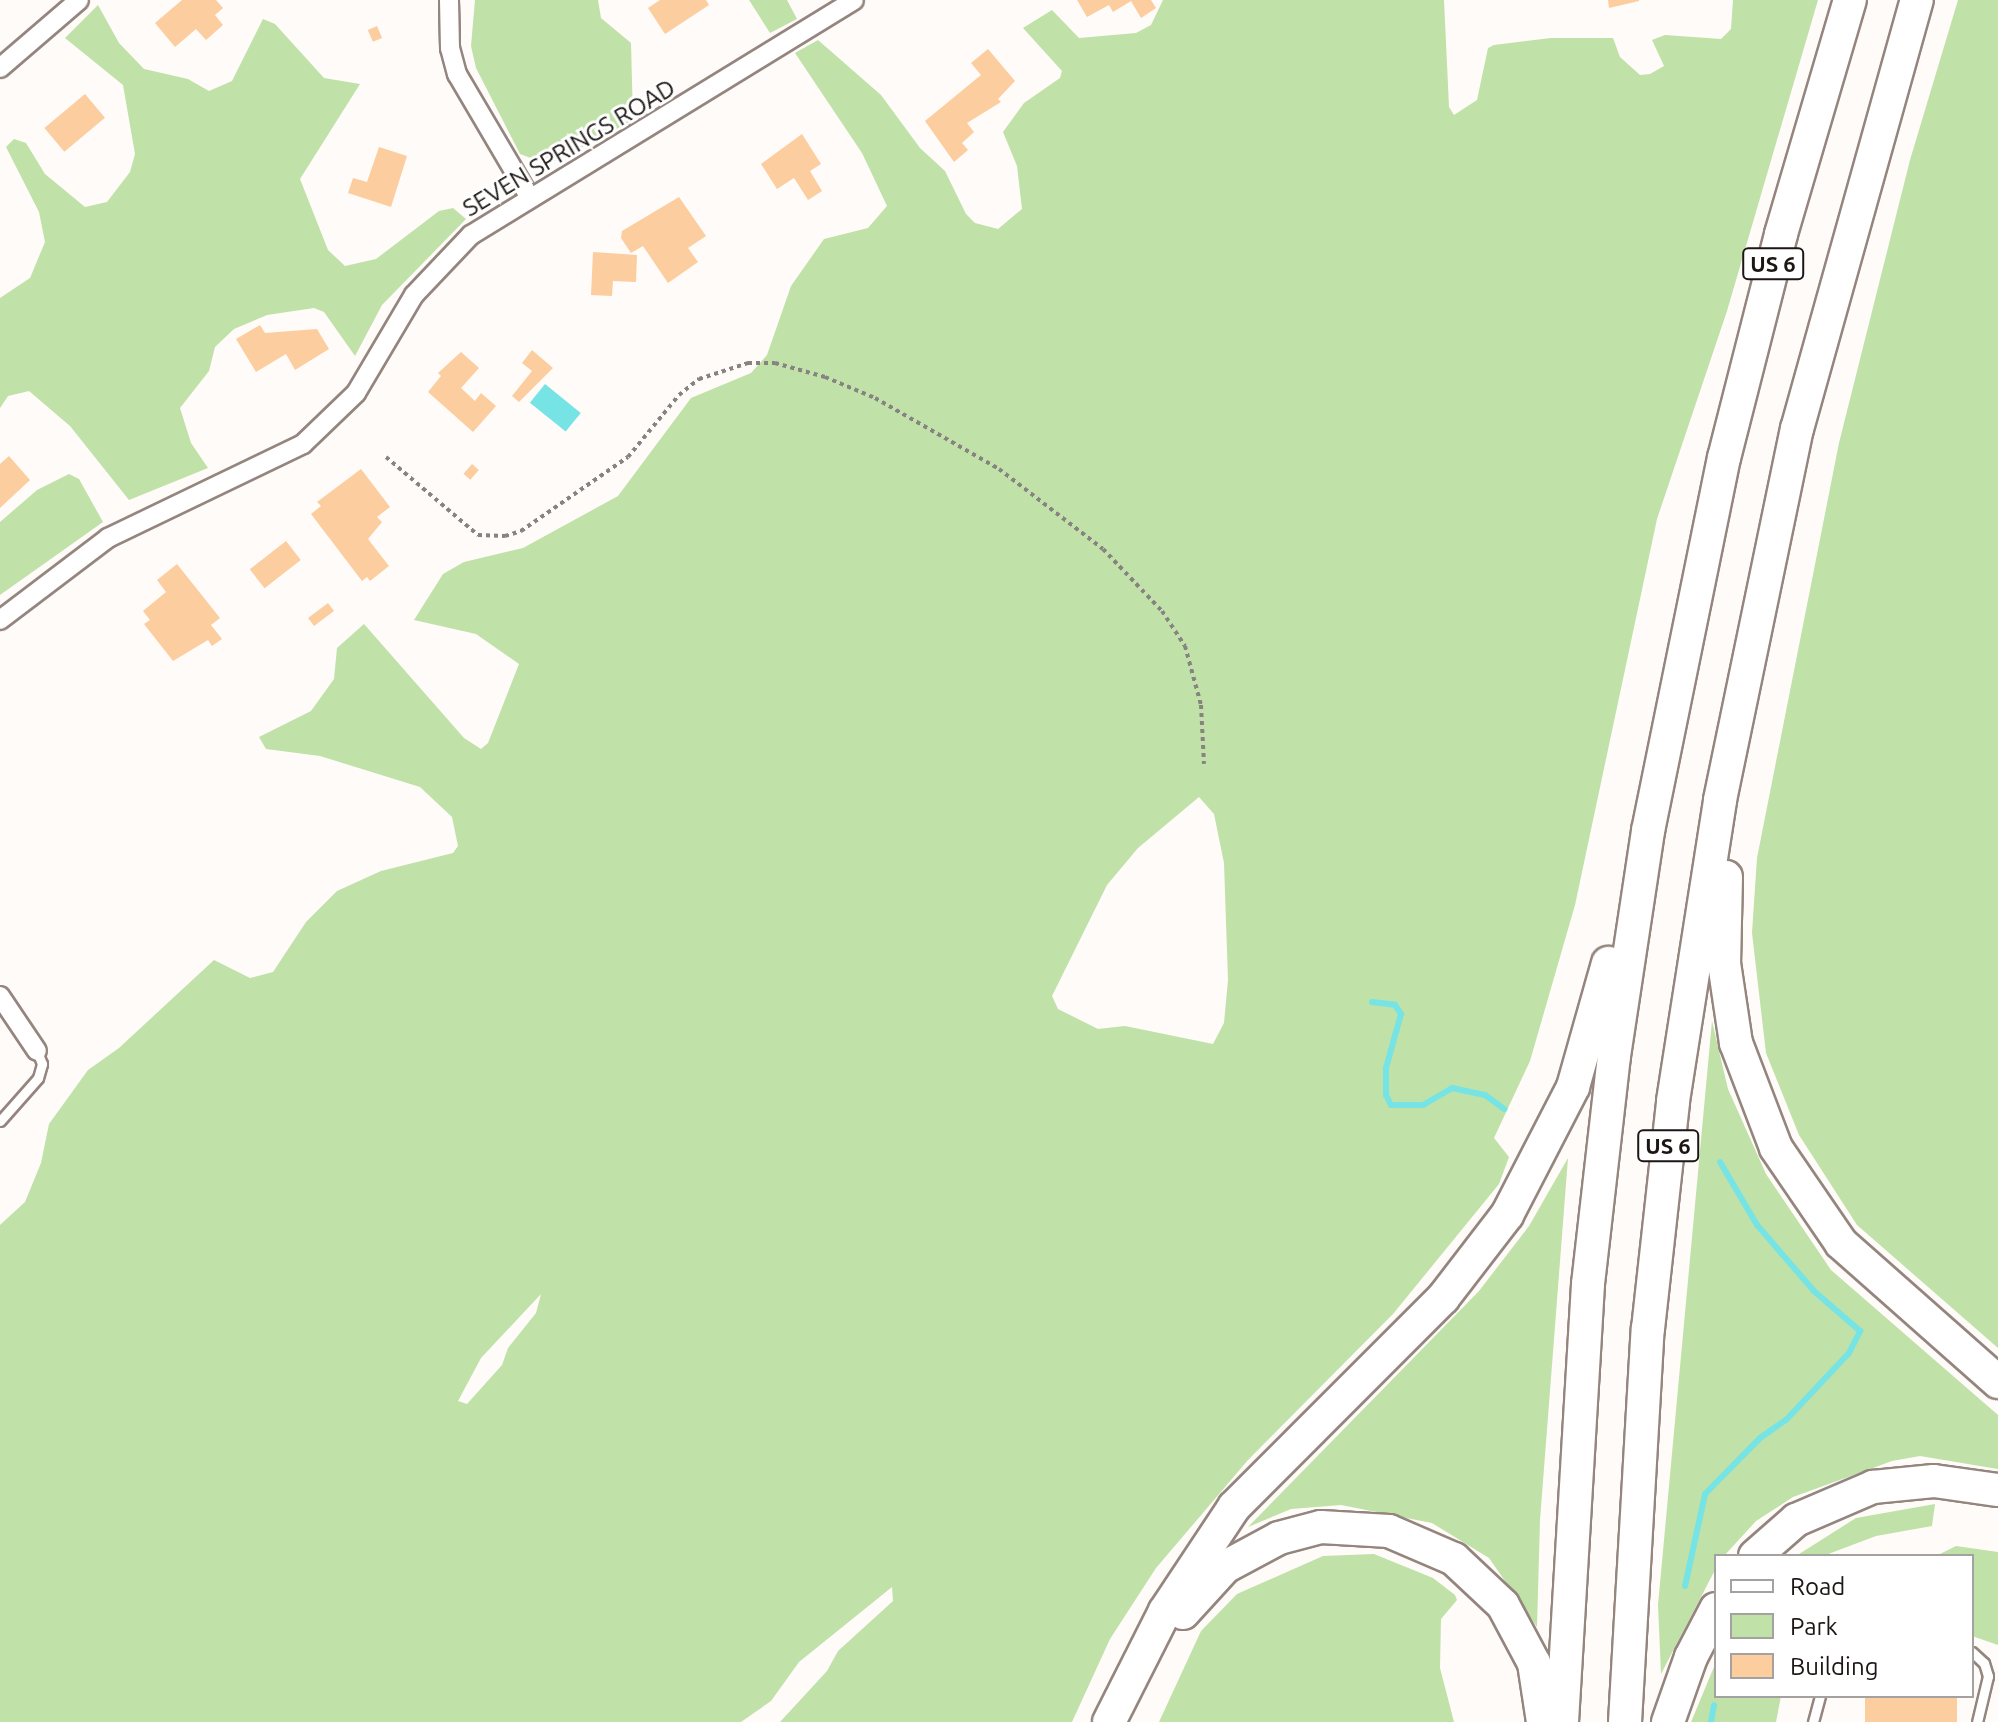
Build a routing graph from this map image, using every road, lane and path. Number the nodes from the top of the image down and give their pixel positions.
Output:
1 (79, 0) edge
2 (449, 0) edge
3 (854, 0) edge
4 (1850, 0) edge
5 (1917, 0) edge
6 (0, 68) edge
7 (529, 196) junction
8 (386, 457) dead end
9 (1763, 576) junction
10 (0, 620) edge
11 (1661, 755) junction
12 (1204, 764) dead end
13 (0, 996) edge
14 (37, 1051) joint
15 (0, 1121) edge
16 (1998, 1382) edge
17 (1998, 1490) edge
18 (1757, 1554) edge
19 (1714, 1613) edge
20 (1974, 1654) edge
21 (1819, 1698) edge
22 (1109, 1722) edge
23 (1126, 1722) edge
24 (1543, 1722) edge
25 (1562, 1722) edge
26 (1625, 1722) edge
27 (1668, 1722) edge
28 (1813, 1722) edge
29 (1977, 1722) edge

1 - 6 street
2 - 7 street
3 - 7 street, SEVEN SPRINGS ROAD
4 - 11 highway, US 6
5 - 9 highway, US 6
7 - 10 street, SEVEN SPRINGS ROAD
8 - 12 path
9 - 16 highway
9 - 26 highway, US 6
11 - 22 highway
11 - 25 highway, US 6
13 - 14 street
14 - 15 lane
17 - 18 highway
19 - 27 highway
20 - 29 lane
21 - 28 lane
23 - 24 highway

